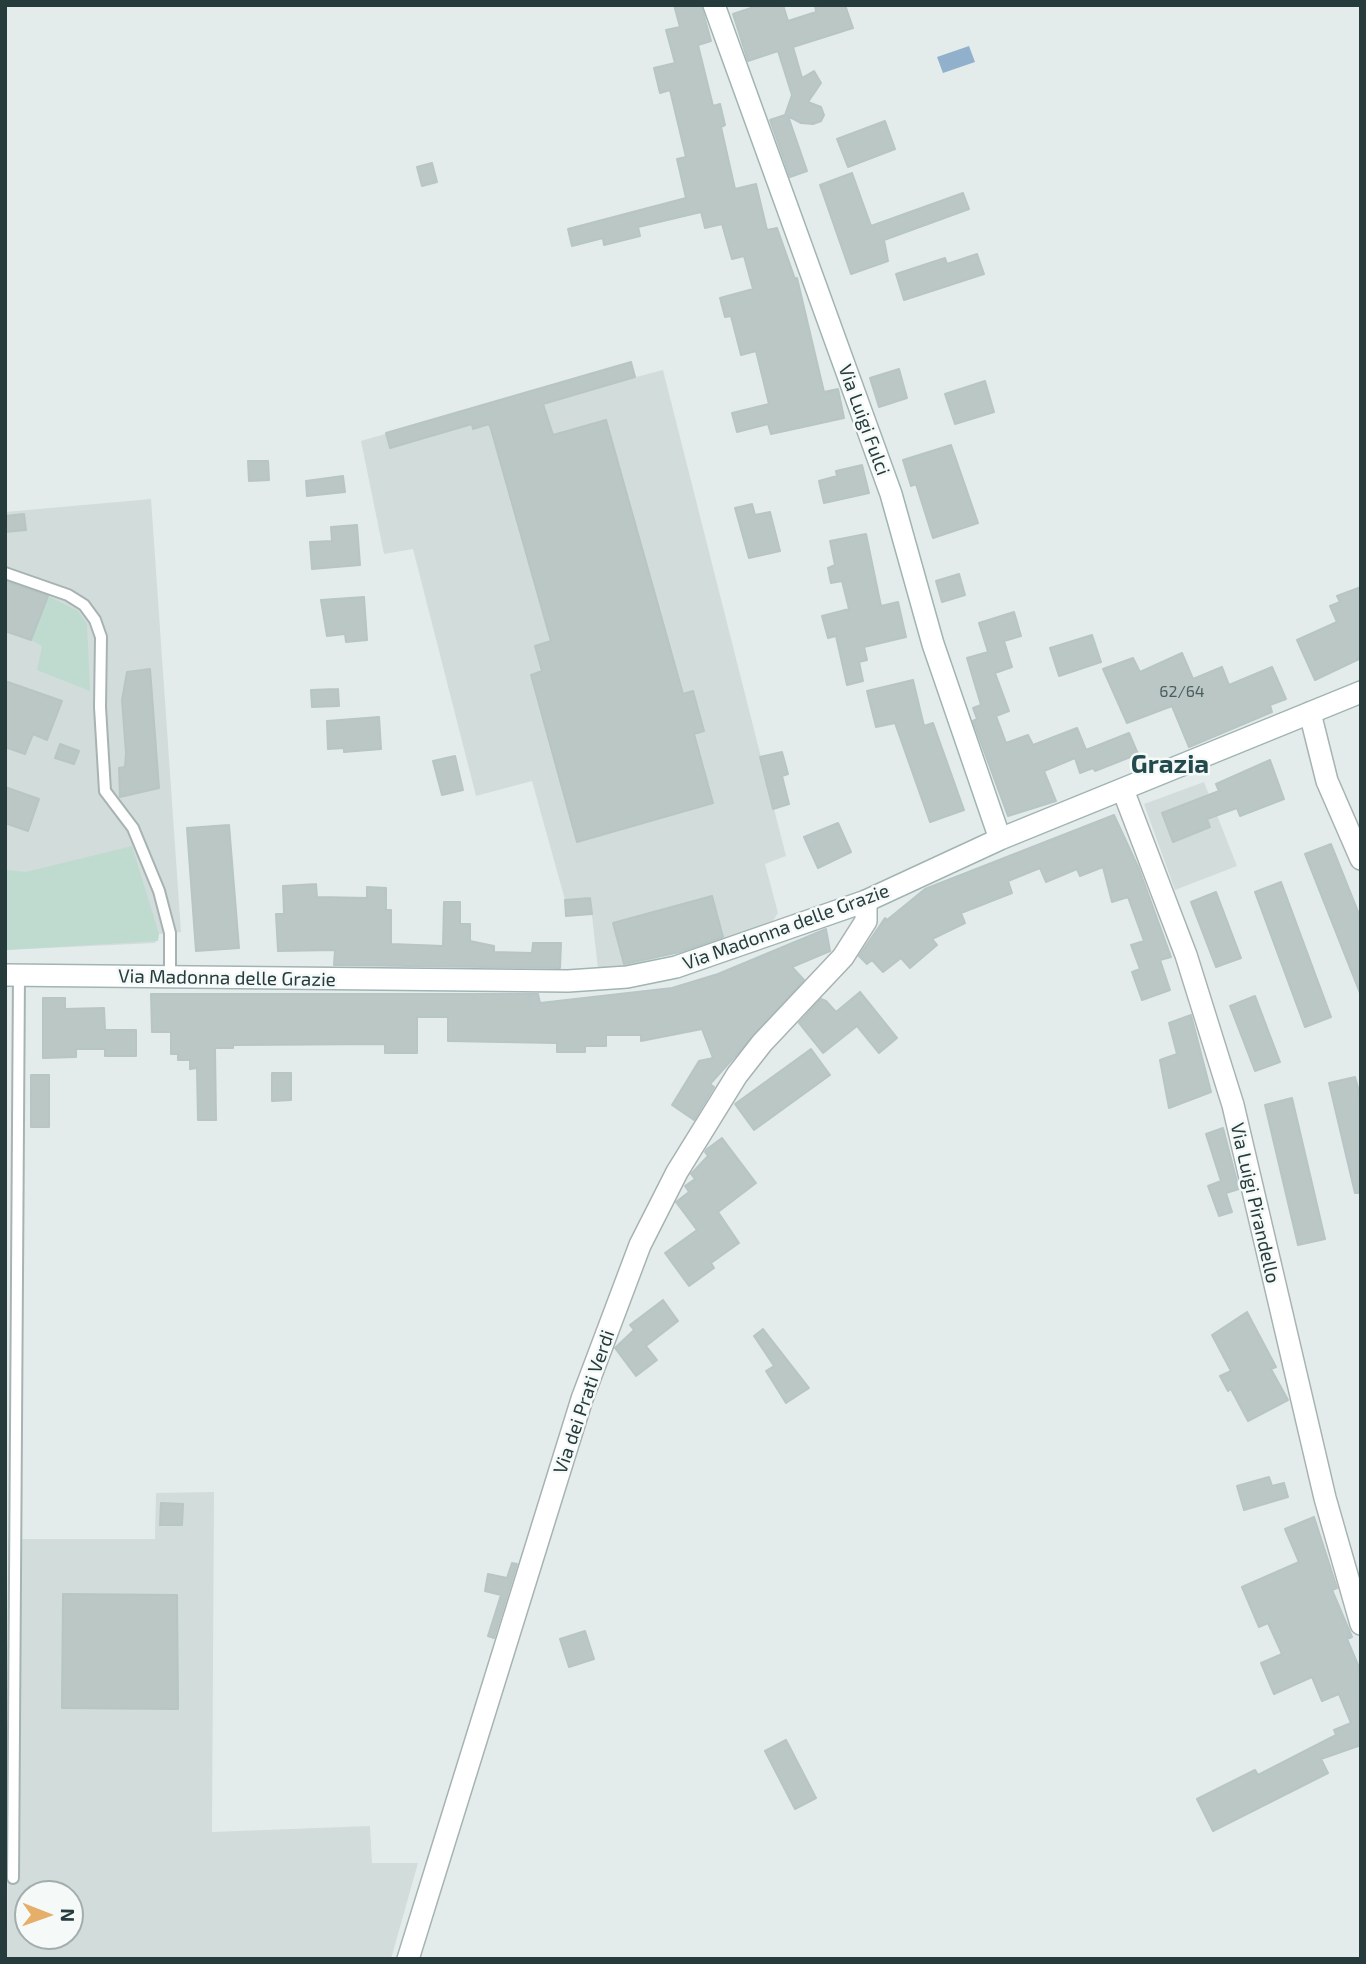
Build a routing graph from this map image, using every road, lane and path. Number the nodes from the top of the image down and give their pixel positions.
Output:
1 (714, 5) edge
2 (5, 573) edge
3 (1361, 692) edge
4 (1310, 713) junction
5 (1123, 790) junction
6 (1000, 839) junction
7 (1361, 859) edge
8 (866, 901) junction
9 (12, 974) edge
10 (170, 979) junction
11 (1361, 1624) edge
12 (13, 1878) dead end
13 (408, 1959) edge

1 - 6 street, Via Luigi Fulci
2 - 10 lane
3 - 4 street, Via Madonna delle Grazie
4 - 5 street, Via Madonna delle Grazie
4 - 7 street
5 - 6 street, Via Madonna delle Grazie
5 - 11 street, Via Luigi Pirandello
6 - 8 street, Via Madonna delle Grazie
8 - 10 street, Via Madonna delle Grazie
8 - 13 street, Via dei Prati Verdi
9 - 10 street, Via Madonna delle Grazie
9 - 12 lane

